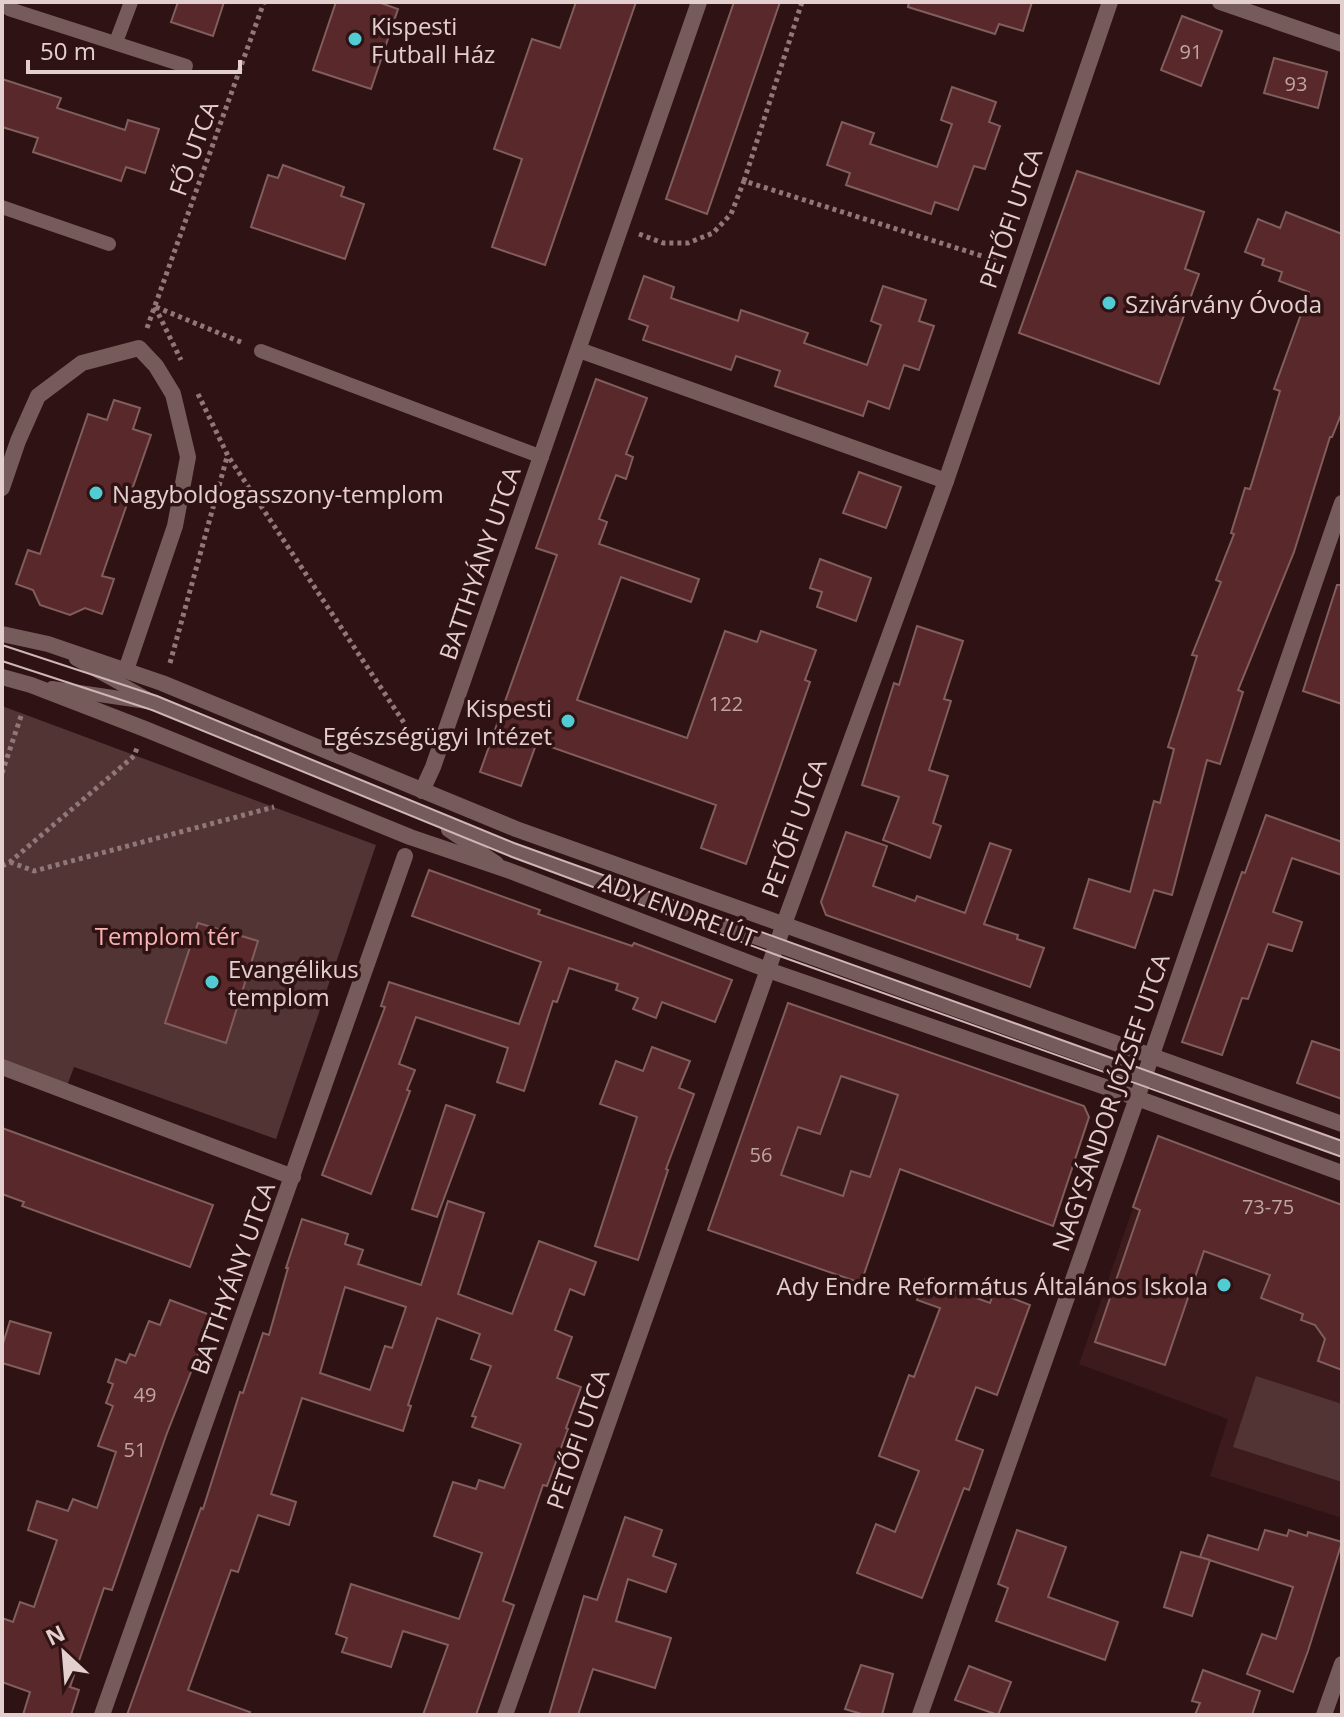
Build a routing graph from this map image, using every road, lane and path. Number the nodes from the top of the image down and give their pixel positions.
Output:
1 (131, 2) edge
2 (264, 2) edge
3 (699, 2) edge
4 (802, 2) edge
5 (1110, 2) edge
6 (1220, 2) edge
7 (9, 9) dead end
8 (116, 42) junction
9 (1342, 44) edge
10 (186, 66) dead end
11 (744, 181) junction
12 (2, 207) edge
13 (621, 227) junction
14 (109, 244) dead end
15 (1018, 268) junction
16 (579, 350) junction
17 (261, 351) joint
18 (542, 457) junction
19 (946, 481) junction
20 (2, 488) edge
21 (1342, 503) edge
22 (2, 634) edge
23 (48, 644) junction
24 (168, 669) dead end
25 (126, 670) junction
26 (2, 677) edge
27 (31, 685) junction
28 (155, 703) junction
29 (22, 713) dead end
30 (145, 729) junction
31 (433, 767) junction
32 (2, 773) edge
33 (422, 791) junction
34 (274, 807) dead end
35 (417, 811) junction
36 (405, 856) dead end
37 (10, 862) junction
38 (2, 866) edge
39 (510, 871) junction
40 (784, 924) junction
41 (776, 947) junction
42 (768, 970) junction
43 (1151, 1056) junction
44 (2, 1067) edge
45 (1144, 1077) junction
46 (1137, 1098) junction
47 (1342, 1124) edge
48 (1342, 1149) edge
49 (1342, 1173) edge
50 (293, 1177) junction
51 (1342, 1664) edge
52 (102, 1715) edge
53 (505, 1715) edge
54 (920, 1715) edge
55 (1324, 1715) edge

1 - 8 lane
2 - 17 path, FŐ UTCA
3 - 13 street, BATTHYÁNY UTCA
4 - 11 path
5 - 15 street, PETŐFI UTCA
6 - 9 street
7 - 8 lane
8 - 10 lane
11 - 13 path
11 - 15 path
12 - 14 lane
13 - 16 street, BATTHYÁNY UTCA
15 - 19 street, PETŐFI UTCA
16 - 18 street, BATTHYÁNY UTCA
16 - 19 street
17 - 18 lane
18 - 31 street, BATTHYÁNY UTCA
19 - 40 street, PETŐFI UTCA
20 - 25 street
21 - 43 street, NAGYSÁNDOR JÓZSEF UTCA
22 - 23 street, ADY ENDRE ÚT
23 - 25 street, ADY ENDRE ÚT
23 - 28 lane
24 - 31 path
25 - 33 street, ADY ENDRE ÚT
26 - 27 street, ADY ENDRE ÚT
27 - 28 lane
27 - 30 street, ADY ENDRE ÚT
28 - 35 lane
29 - 32 path
30 - 37 path
30 - 39 street, ADY ENDRE ÚT
31 - 33 street, BATTHYÁNY UTCA
33 - 40 street, ADY ENDRE ÚT
34 - 37 path
35 - 39 lane
35 - 41 lane
36 - 50 street, BATTHYÁNY UTCA
37 - 38 path
39 - 42 street, ADY ENDRE ÚT
40 - 41 street, PETŐFI UTCA
40 - 43 street, ADY ENDRE ÚT
41 - 42 street, PETŐFI UTCA
41 - 45 lane
42 - 46 street, ADY ENDRE ÚT
42 - 53 street, PETŐFI UTCA
43 - 45 street, NAGYSÁNDOR JÓZSEF UTCA
43 - 47 street, ADY ENDRE ÚT
44 - 50 street
45 - 46 street, NAGYSÁNDOR JÓZSEF UTCA
45 - 48 lane
46 - 49 street, ADY ENDRE ÚT
46 - 54 street, NAGYSÁNDOR JÓZSEF UTCA
50 - 52 street, BATTHYÁNY UTCA
51 - 55 street

